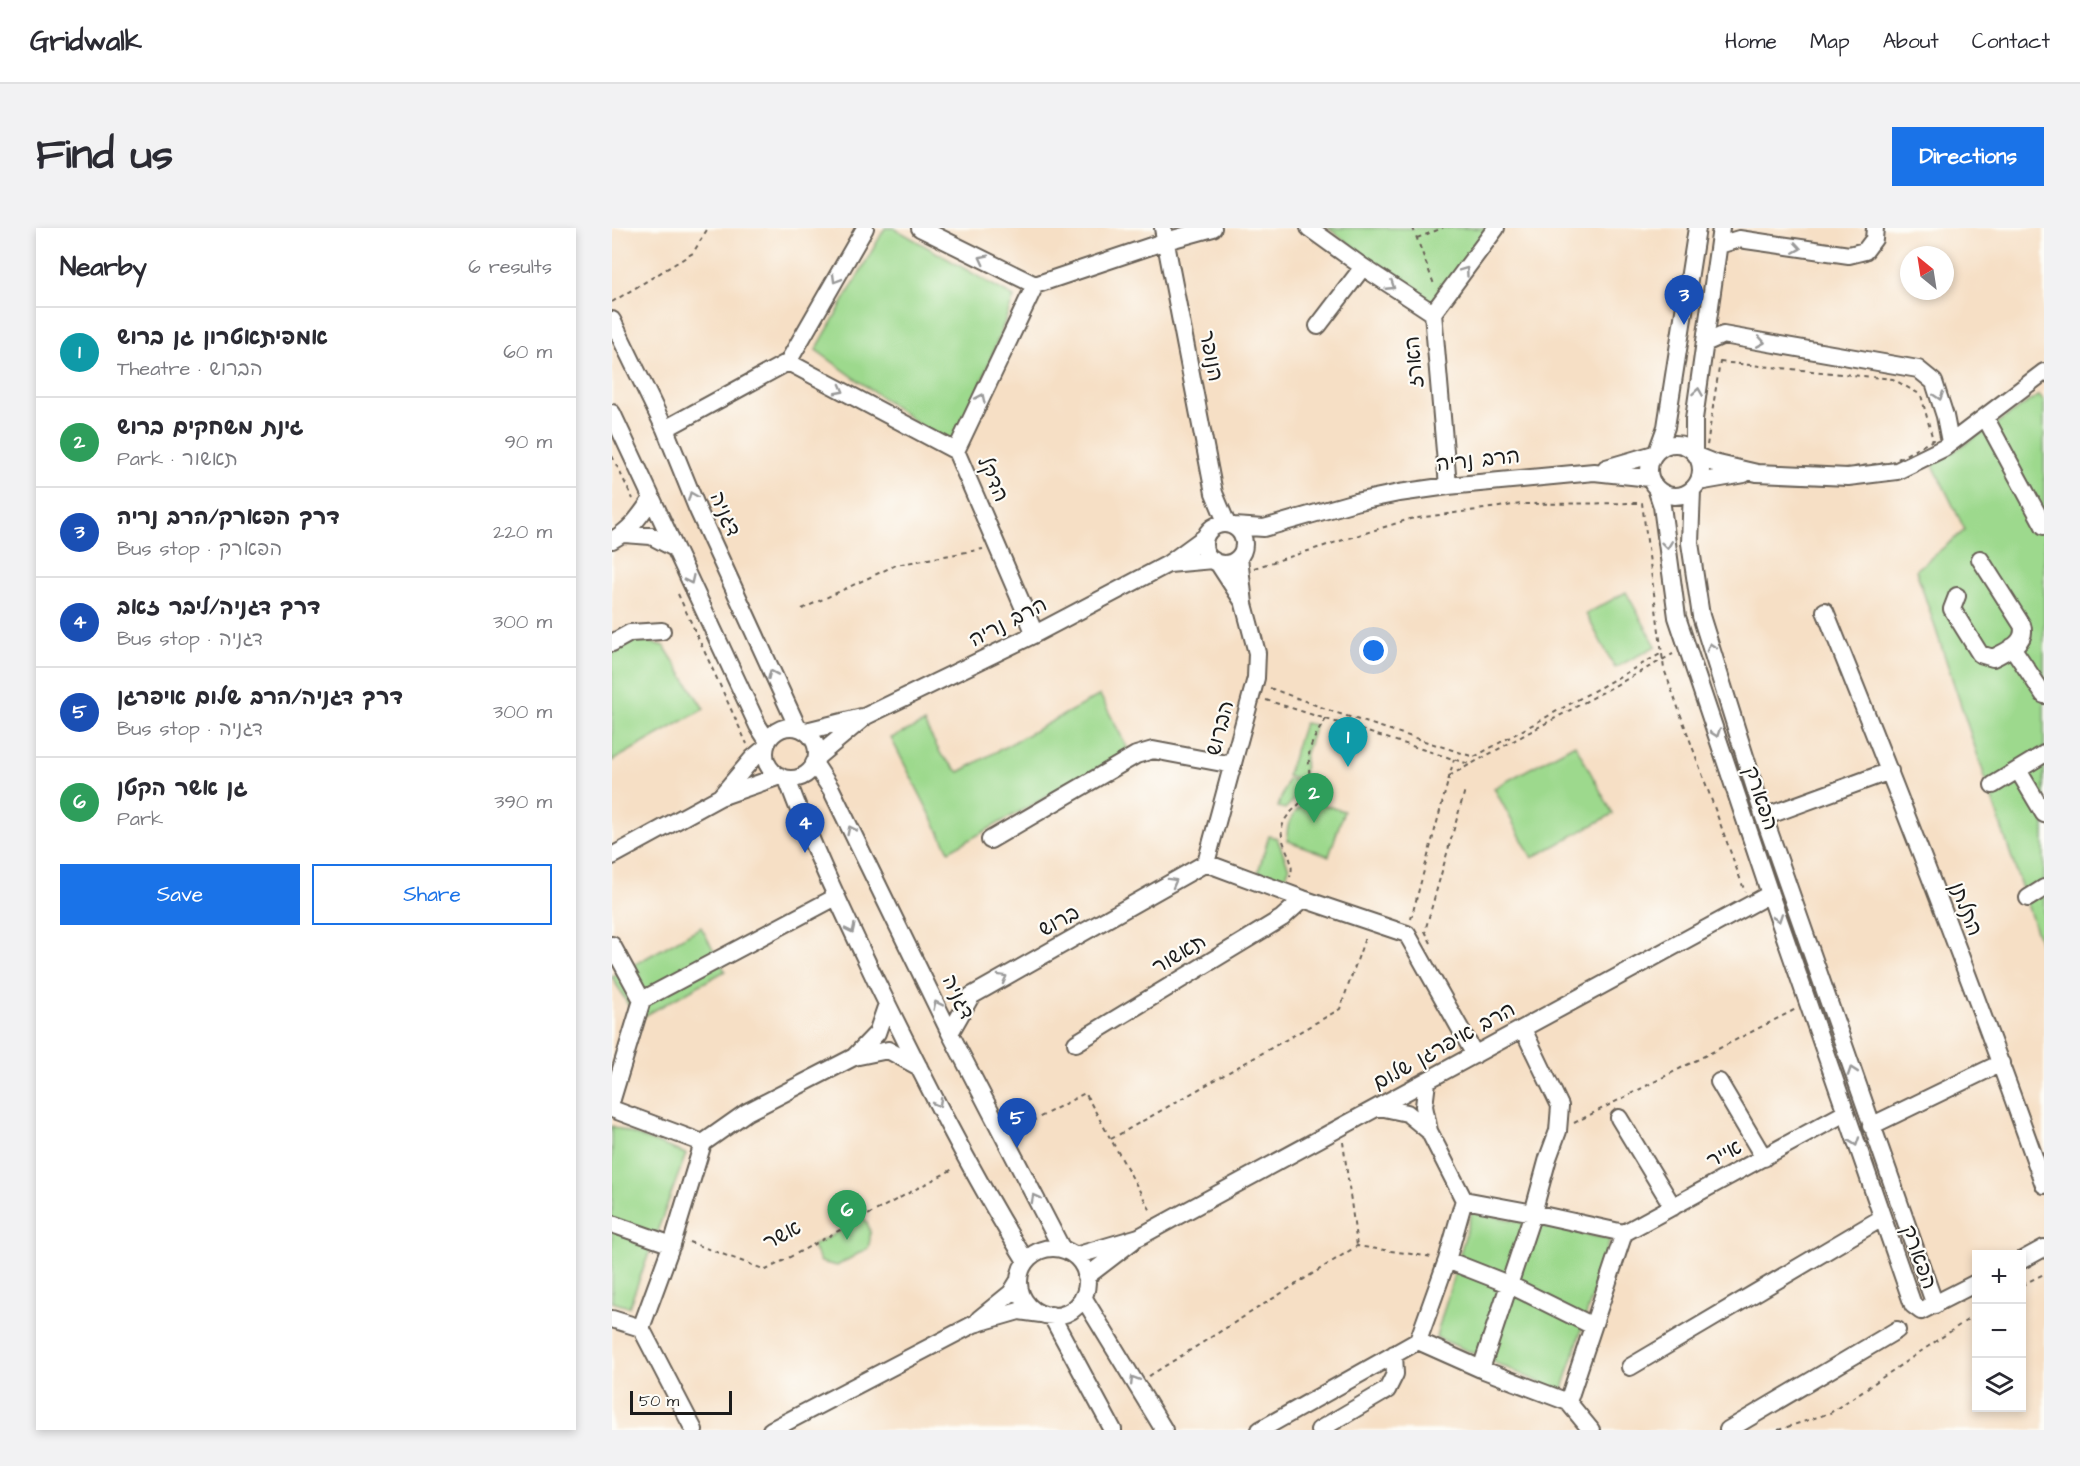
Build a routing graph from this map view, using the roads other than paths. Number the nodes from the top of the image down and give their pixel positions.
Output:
1 (865, 228) edge
2 (920, 228) edge
3 (1213, 228) edge
4 (1309, 228) edge
5 (1496, 228) edge
6 (1697, 228) edge
7 (1875, 228) edge
8 (1165, 235) edge
9 (1720, 236) edge
10 (1363, 267) junction
11 (1035, 285) junction
12 (1437, 308) junction
13 (612, 320) edge
14 (1318, 326) dead end
15 (1705, 343) junction
16 (788, 362) junction
17 (2044, 372) edge
18 (612, 413) edge
19 (1984, 417) junction
20 (665, 429) junction
21 (1950, 442) junction
22 (956, 451) junction
23 (1656, 451) junction
24 (1700, 453) junction
25 (1594, 472) junction
26 (1757, 472) junction
27 (1653, 483) junction
28 (1448, 486) junction
29 (1695, 486) junction
30 (1214, 492) junction
31 (651, 500) junction
32 (1231, 525) junction
33 (2044, 526) edge
34 (1264, 528) junction
35 (1207, 534) junction
36 (618, 537) edge
37 (674, 548) junction
38 (1245, 557) junction
39 (1980, 559) dead end
40 (1215, 562) junction
41 (1168, 564) junction
42 (1957, 596) dead end
43 (1244, 604) junction
44 (1825, 611) dead end
45 (662, 631) dead end
46 (1035, 634) junction
47 (612, 643) edge
48 (2012, 647) junction
49 (2044, 695) edge
50 (866, 716) junction
51 (801, 729) junction
52 (762, 749) junction
53 (2044, 754) edge
54 (816, 760) junction
55 (1233, 765) junction
56 (2018, 770) junction
57 (1890, 771) junction
58 (783, 777) junction
59 (1993, 785) dead end
60 (720, 797) junction
61 (2044, 814) edge
62 (1764, 817) junction
63 (990, 840) dead end
64 (612, 856) edge
65 (1206, 863) junction
66 (2044, 888) edge
67 (1770, 894) junction
68 (836, 897) junction
69 (2028, 898) dead end
70 (1303, 899) junction
71 (612, 945) edge
72 (642, 1000) junction
73 (887, 1004) junction
74 (1523, 1029) junction
75 (950, 1034) junction
76 (1076, 1043) dead end
77 (1475, 1055) junction
78 (854, 1057) junction
79 (2001, 1063) junction
80 (919, 1067) junction
81 (1427, 1082) junction
82 (1719, 1082) dead end
83 (612, 1099) edge
84 (1380, 1107) junction
85 (612, 1109) edge
86 (1845, 1113) junction
87 (1619, 1118) dead end
88 (1871, 1126) junction
89 (1429, 1131) junction
90 (703, 1143) junction
91 (1764, 1158) junction
92 (2044, 1185) edge
93 (1464, 1200) junction
94 (1673, 1207) junction
95 (1533, 1213) junction
96 (1882, 1218) junction
97 (612, 1224) edge
98 (1624, 1233) junction
99 (1139, 1237) junction
100 (673, 1241) junction
101 (2044, 1248) edge
102 (1069, 1253) junction
103 (2026, 1258) edge
104 (1447, 1260) junction
105 (1026, 1262) junction
106 (1086, 1277) junction
107 (1019, 1280) junction
108 (1508, 1284) junction
109 (1972, 1286) edge
110 (1083, 1297) junction
111 (1935, 1305) junction
112 (1046, 1315) junction
113 (612, 1319) edge
114 (974, 1324) junction
115 (1593, 1326) junction
116 (641, 1328) junction
117 (1897, 1330) dead end
118 (1418, 1341) junction
119 (1394, 1354) junction
120 (1630, 1367) dead end
121 (1481, 1369) junction
122 (1568, 1402) junction
123 (694, 1430) edge
124 (771, 1430) edge
125 (1113, 1430) edge
126 (1164, 1430) edge
127 (1260, 1430) edge
128 (1319, 1430) edge
129 (1591, 1430) edge
130 (1728, 1430) edge

1 -> 16 street
11 -> 2 street
3 - 8 street
4 - 10 street, הארז
12 -> 5 street
6 - 23 street
9 -> 7 street
8 - 11 street
8 - 30 street, הנופר
9 - 15 street
10 -> 12 street, הארז
10 - 14 street
22 -> 11 street
12 - 28 street, הארז
13 - 20 street, דגניה
15 -> 21 street
24 -> 15 street
16 - 20 street
16 -> 22 street, הדקל
17 - 19 street
18 - 31 street
19 - 21 street
19 - 33 street
51 -> 20 street, דגניה
21 - 26 street
22 - 46 street, הדקל
23 - 24 street
23 - 25 street, הרב נריה
23 - 27 street
24 - 26 street
24 - 29 street
25 - 27 street, הרב נריה
25 - 28 street, הרב נריה
26 - 29 street
27 - 29 street
27 -> 67 street, הפארק
28 - 34 street, הרב נריה
62 -> 29 street, הפארק
30 - 32 street, הנופר
30 - 35 street, הנופר
31 - 36 street
31 - 37 street
32 - 34 street, הרב נריה
32 - 35 street
32 - 38 street
34 - 38 street, הרב נריה
35 - 40 street
35 - 41 street, הרב נריה
36 - 37 street
37 -> 52 street
38 - 40 street
38 - 43 street, הברוש
39 - 48 street
40 - 41 street, הרב נריה
40 - 43 street, הברוש
41 - 46 street, הרב נריה
42 - 48 street
43 - 55 street, הברוש
44 - 57 street, התלתן
45 - 47 street
46 - 50 street, הרב נריה
48 - 49 street
50 - 51 street, הרב נריה
50 - 54 street, הרב נריה
51 - 52 street
51 - 54 street
52 - 58 street
52 - 60 street
53 - 56 street
54 - 58 street
75 -> 54 street, דגניה
55 - 63 street
55 - 65 street, הברוש
56 - 59 street
56 - 61 street
57 - 62 street
57 - 79 street, התלתן
58 - 60 street
58 - 68 street
60 - 64 street
88 -> 62 street, הפארק
65 - 70 street
75 -> 65 street, ברוש
66 - 69 street
67 - 74 street, הרב איפרגן שלום
67 -> 86 street, הפארק
68 - 72 street
68 -> 73 street
70 - 76 street, תאשור
70 - 77 street
71 - 72 street
72 - 83 street
73 - 78 street
73 - 80 street
74 - 77 street, הרב איפרגן שלום
74 - 95 street
102 -> 75 street, דגניה
77 - 81 street, הרב איפרגן שלום
78 - 80 street
78 - 90 street
79 - 88 street
79 - 92 street, התלתן
80 -> 105 street
81 - 84 street, הרב איפרגן שלום
81 - 89 street
82 - 91 street
84 - 89 street
84 - 99 street, הרב איפרגן שלום
85 - 90 street
86 - 91 street, אייר
86 -> 96 street, הפארק
87 - 94 street
88 - 111 street, הפארק
89 - 93 street
90 - 100 street
91 - 94 street, אייר
93 - 95 street
93 - 104 street
94 - 98 street, אייר
95 - 98 street
95 - 108 street
96 - 111 street, הפארק
96 - 120 street
97 - 100 street
98 - 115 street
99 - 102 street, הרב איפרגן שלום
99 - 106 street, הרב איפרגן שלום
100 - 116 street
101 - 103 street
102 - 105 street
102 - 106 street
104 - 108 street
104 - 118 street
105 - 107 street
106 - 110 street
107 - 112 street
107 - 114 street
108 - 115 street
108 - 121 street
109 - 111 street
110 - 112 street
126 -> 110 street
112 - 114 street
112 - 125 street
113 - 116 street
114 - 124 street
115 - 122 street
116 - 123 street
117 - 130 street
118 - 119 street
118 - 121 street
119 - 127 street
119 - 128 street
121 - 122 street
122 - 129 street

